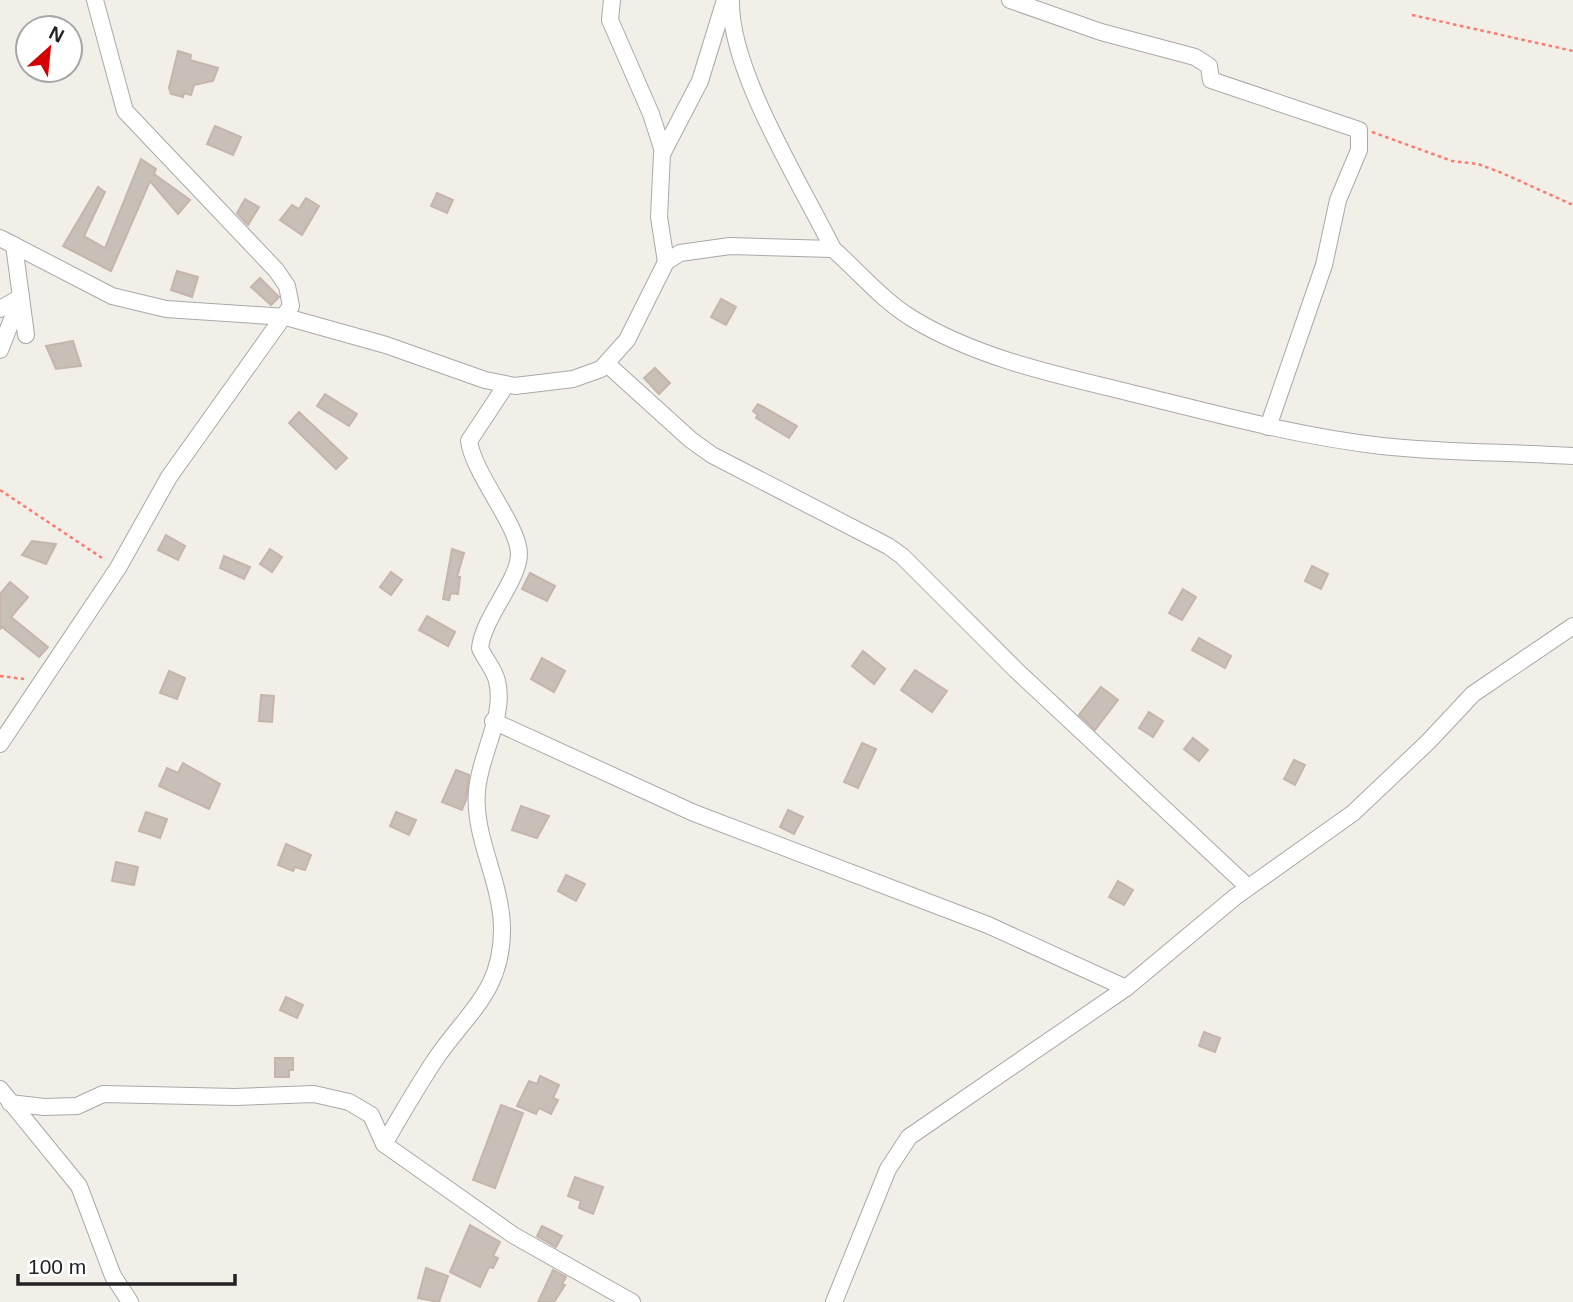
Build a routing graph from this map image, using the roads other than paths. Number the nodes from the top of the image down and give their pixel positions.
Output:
1 (95, 0) edge
2 (612, 0) edge
3 (725, 0) edge
4 (731, 0) edge
5 (1010, 0) edge
6 (663, 151) junction
7 (7, 241) edge
8 (833, 248) junction
9 (666, 262) junction
10 (21, 297) junction
11 (0, 309) edge
12 (286, 317) junction
13 (26, 335) dead end
14 (0, 350) edge
15 (607, 364) junction
16 (506, 385) junction
17 (1268, 427) junction
18 (1573, 456) edge
19 (1573, 626) edge
20 (494, 721) junction
21 (0, 744) edge
22 (1248, 887) junction
23 (1126, 988) junction
24 (0, 1089) edge
25 (10, 1103) junction
26 (384, 1144) junction
27 (130, 1302) edge
28 (632, 1302) edge
29 (834, 1302) edge

1 - 12 street
2 - 6 street
3 - 6 street
4 - 8 street
5 - 17 street
6 - 9 street
7 - 10 street
7 - 12 street
8 - 9 street
8 - 17 street
9 - 15 street
10 - 11 street
10 - 13 street
10 - 14 street
12 - 16 street
12 - 21 street
15 - 16 street
15 - 22 street
16 - 20 street
17 - 18 street
19 - 22 street
20 - 23 street
20 - 26 street
22 - 23 street
23 - 29 street
24 - 25 street
25 - 26 street
25 - 27 street
26 - 28 street

